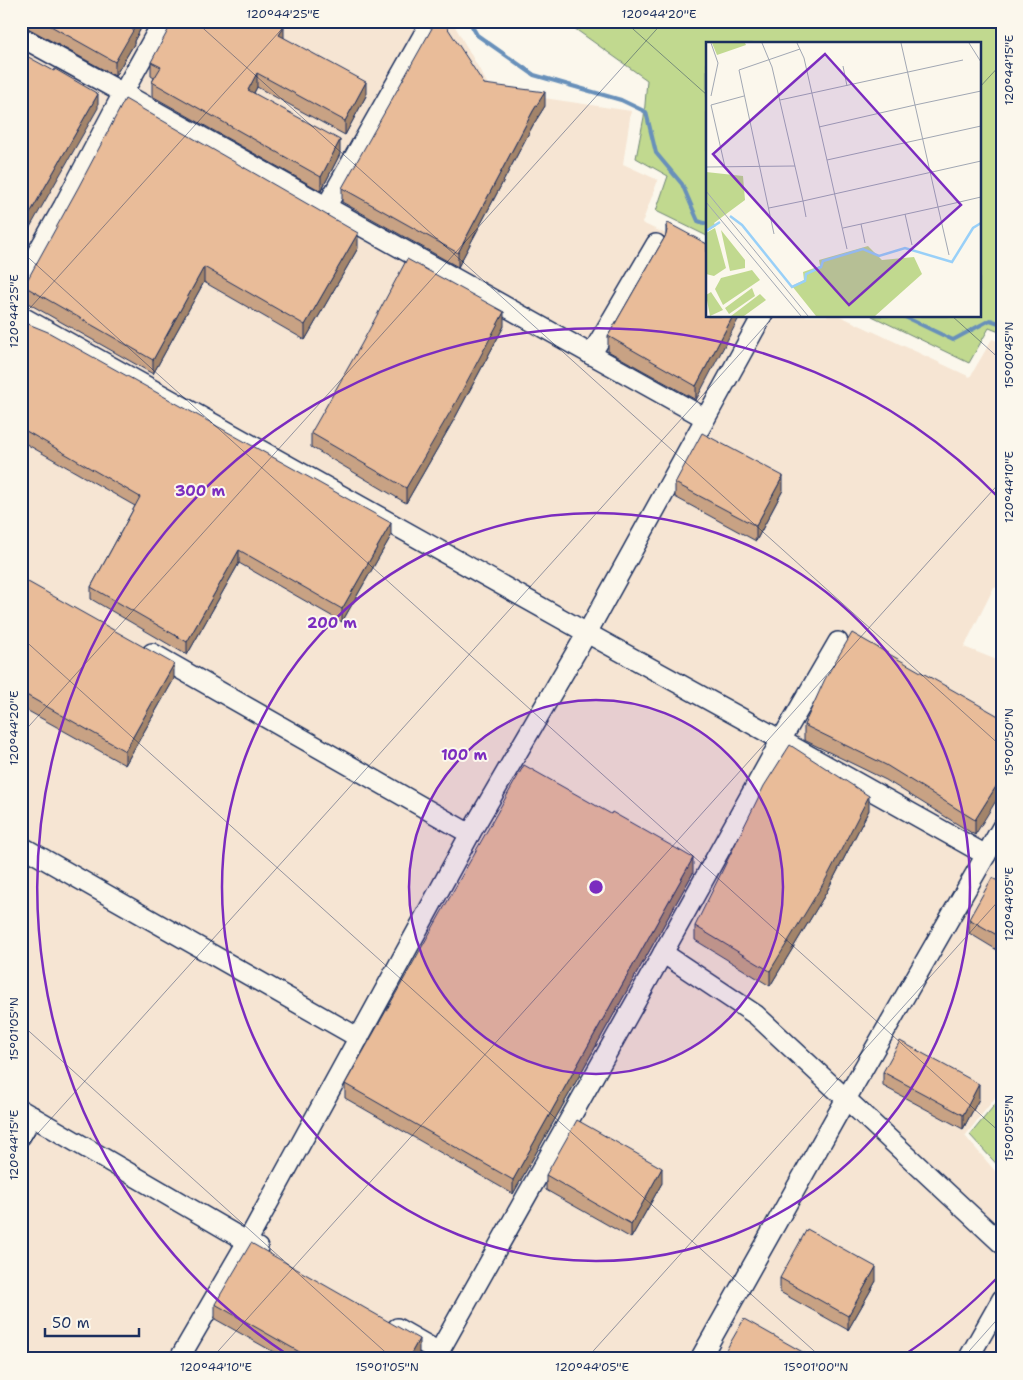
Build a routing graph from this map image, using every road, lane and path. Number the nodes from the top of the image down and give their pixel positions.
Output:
1 (162, 21) edge
2 (430, 22) dead end
3 (21, 36) edge
4 (123, 93) junction
5 (326, 207) junction
6 (656, 244) dead end
7 (21, 281) edge
8 (21, 316) edge
9 (761, 318) edge
10 (591, 355) junction
11 (705, 418) junction
12 (586, 633) junction
13 (134, 642) edge
14 (838, 642) dead end
15 (781, 740) junction
16 (1002, 828) edge
17 (470, 834) junction
18 (21, 846) edge
19 (986, 855) junction
20 (663, 953) junction
21 (359, 1038) junction
22 (846, 1098) junction
23 (27, 1113) edge
24 (21, 1136) edge
25 (247, 1242) junction
26 (1002, 1244) edge
27 (272, 1257) edge
28 (1002, 1299) edge
29 (381, 1319) edge
30 (437, 1355) edge
31 (179, 1359) edge
32 (700, 1359) edge
33 (968, 1359) edge

1 - 4 lane
2 - 5 lane
3 - 4 lane
4 - 5 lane
4 - 7 lane
5 - 10 lane
6 - 10 lane
8 - 12 lane
9 - 11 lane
10 - 11 lane
11 - 12 lane
12 - 15 lane
12 - 17 lane
13 - 17 lane
14 - 15 lane
15 - 19 lane
15 - 20 lane
16 - 19 lane
17 - 21 lane
18 - 21 lane
19 - 22 lane
20 - 22 lane
20 - 30 lane
21 - 25 lane
22 - 26 lane
22 - 32 lane
23 - 24 lane
23 - 25 lane
25 - 27 lane
25 - 31 lane
28 - 33 lane
29 - 30 lane

